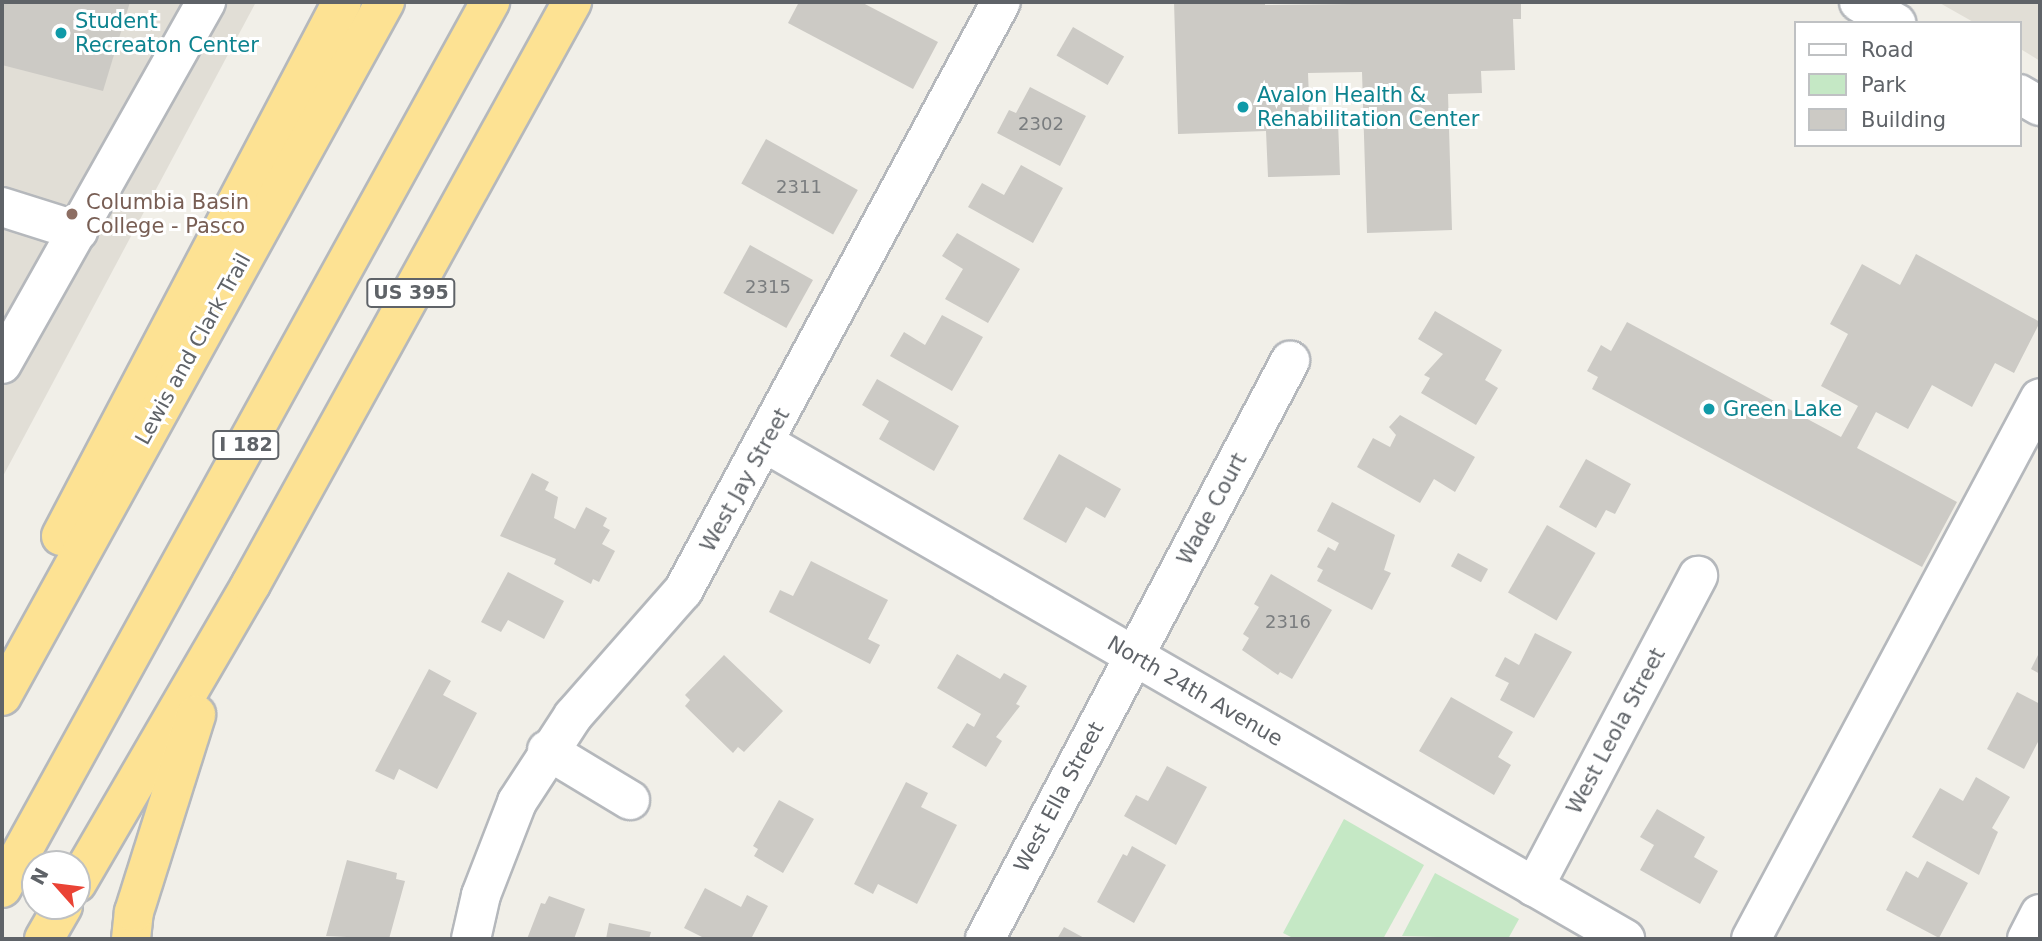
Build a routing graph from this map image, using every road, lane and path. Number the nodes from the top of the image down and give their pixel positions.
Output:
1 (206, 2) edge
2 (342, 2) edge
3 (385, 2) edge
4 (490, 2) edge
5 (572, 2) edge
6 (1001, 2) edge
7 (1859, 2) edge
8 (1892, 21) edge
9 (2021, 95) edge
10 (2040, 106) edge
11 (2, 207) edge
12 (78, 231) junction
13 (1290, 361) dead end
14 (2, 364) edge
15 (2040, 398) edge
16 (765, 443) junction
17 (1698, 576) dead end
18 (251, 584) junction
19 (1134, 656) junction
20 (3, 693) edge
21 (547, 750) junction
22 (630, 800) dead end
23 (91, 859) edge
24 (1534, 887) junction
25 (2, 888) edge
26 (2040, 914) edge
27 (55, 920) edge
28 (44, 939) edge
29 (131, 939) edge
30 (471, 939) edge
31 (985, 939) edge
32 (1625, 939) edge
33 (1751, 939) edge
34 (2027, 939) edge

1 - 12 street
2 - 20 highway
3 - 20 highway, Lewis and Clark Trail
4 - 25 highway, I 182
5 - 18 highway, US 395
6 - 16 street, West Jay Street
7 - 8 street
9 - 10 street
11 - 12 street
12 - 14 street
13 - 19 street, Wade Court
15 - 33 street
16 - 19 street, North 24th Avenue
16 - 21 street, West Jay Street
17 - 24 street, West Leola Street
18 - 23 highway
18 - 29 highway, US 395
19 - 24 street, North 24th Avenue
19 - 31 street, West Ella Street
21 - 22 street
21 - 30 street, West Jay Street
24 - 32 street, North 24th Avenue
26 - 34 street
27 - 28 highway

